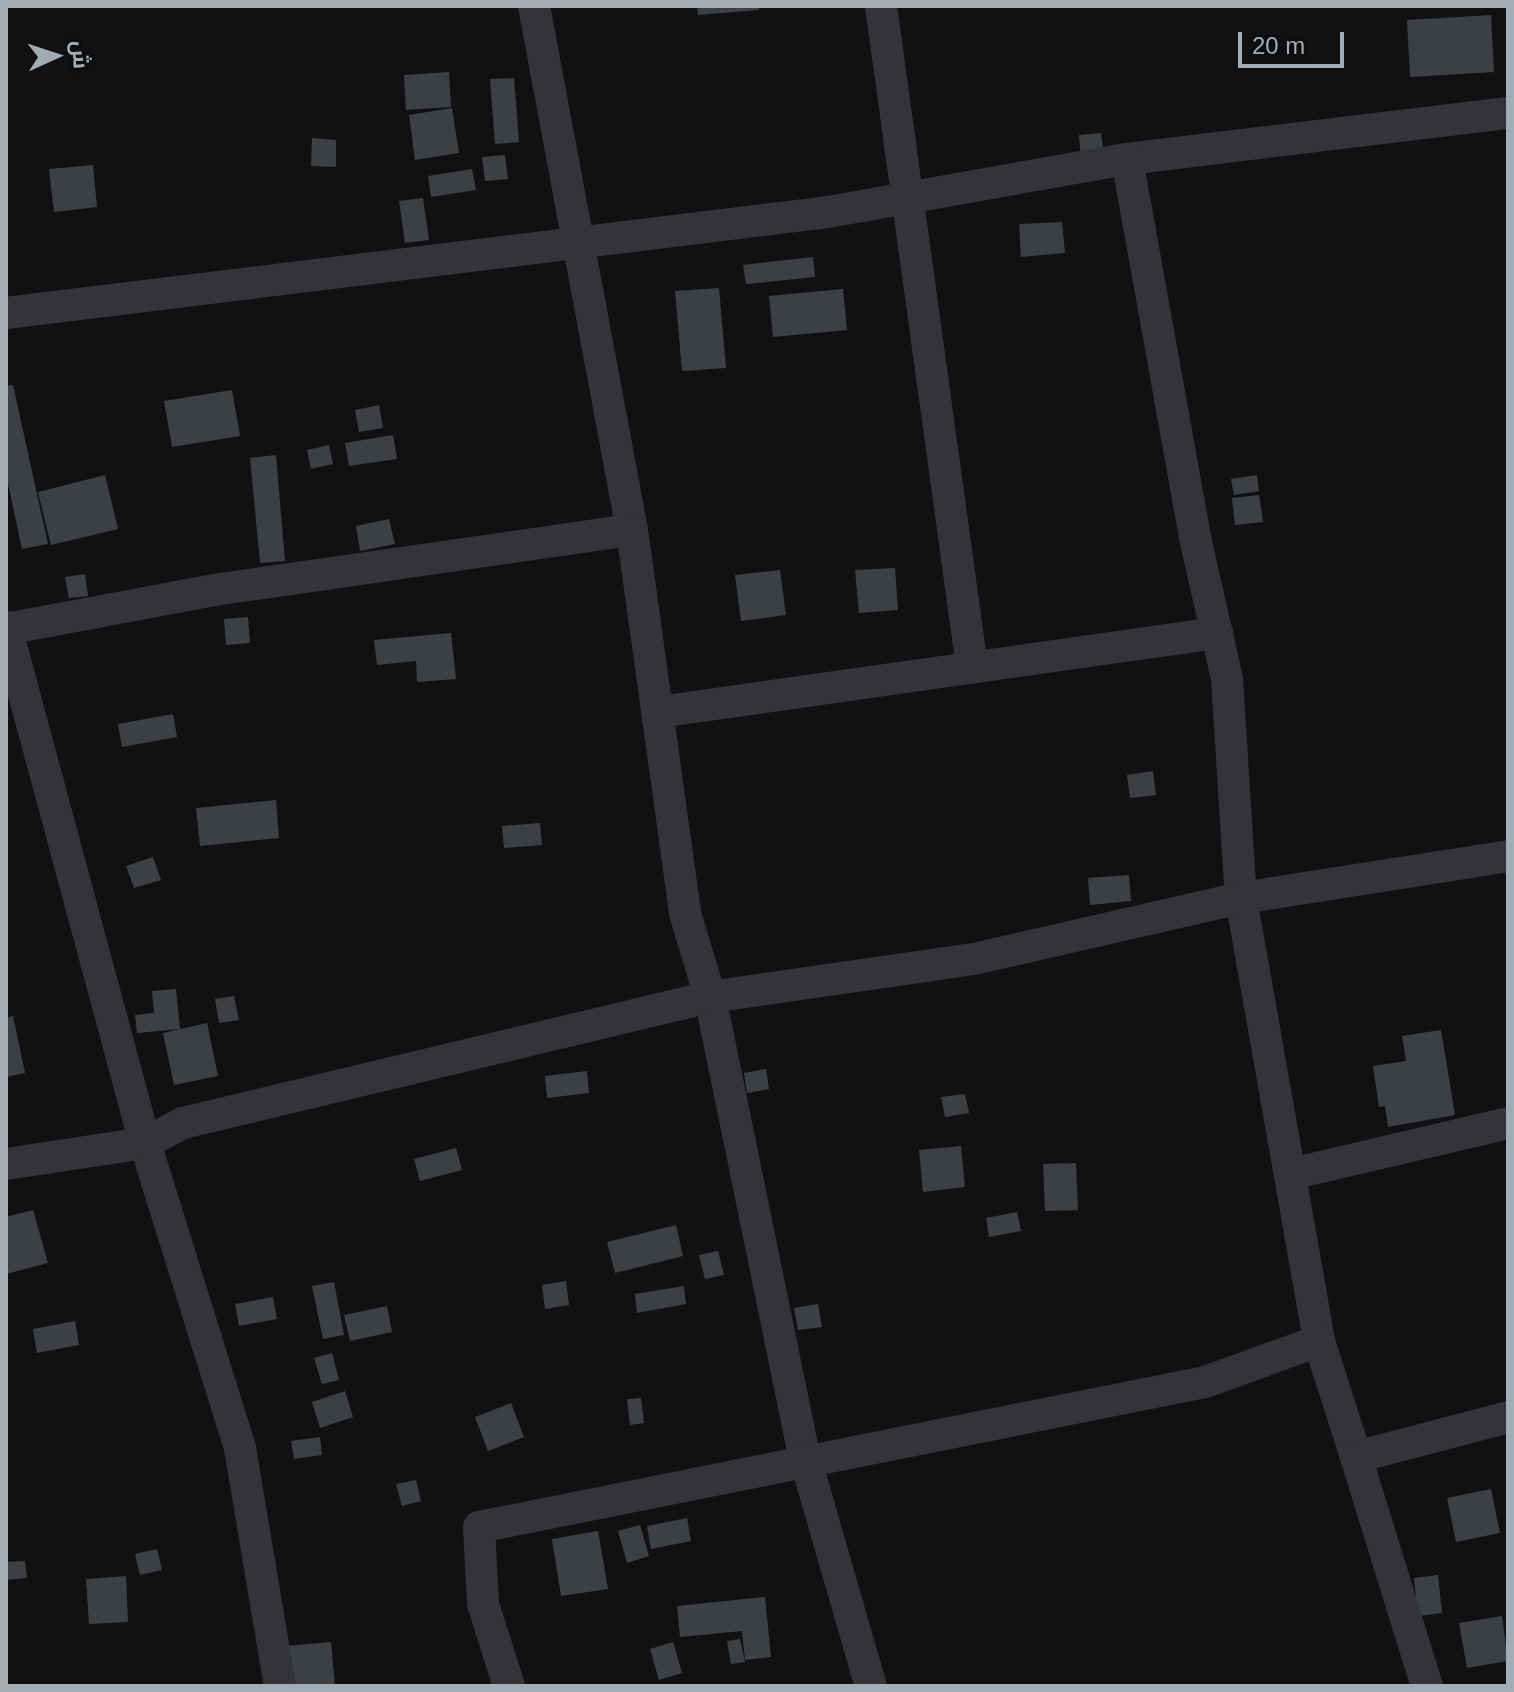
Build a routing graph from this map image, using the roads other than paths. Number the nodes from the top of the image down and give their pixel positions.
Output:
1 (534, 6) edge
2 (881, 6) edge
3 (1508, 113) edge
4 (1127, 159) junction
5 (907, 198) junction
6 (577, 243) junction
7 (6, 313) edge
8 (632, 530) junction
9 (6, 628) edge
10 (1217, 633) junction
11 (972, 667) junction
12 (659, 712) junction
13 (1508, 856) edge
14 (1241, 898) junction
15 (710, 997) junction
16 (1508, 1123) edge
17 (145, 1143) junction
18 (6, 1164) edge
19 (1291, 1174) junction
20 (1319, 1341) junction
21 (1508, 1417) edge
22 (1356, 1457) junction
23 (805, 1458) junction
24 (280, 1686) edge
25 (509, 1686) edge
26 (871, 1686) edge
27 (1427, 1686) edge

1 - 6 street
2 - 5 street
3 - 4 street
4 - 5 street
4 - 10 street
5 - 6 street
5 - 11 street
6 - 7 street
6 - 8 street
8 - 9 street
8 - 12 street
9 - 17 street
10 - 11 street
10 - 14 street
11 - 12 street
12 - 15 street
13 - 14 street
14 - 15 street
14 - 19 street
15 - 17 street
15 - 23 street
16 - 19 street
17 - 18 street
17 - 24 street
19 - 20 street
20 - 22 street
20 - 23 street
21 - 22 street
22 - 27 street
23 - 25 street
23 - 26 street

